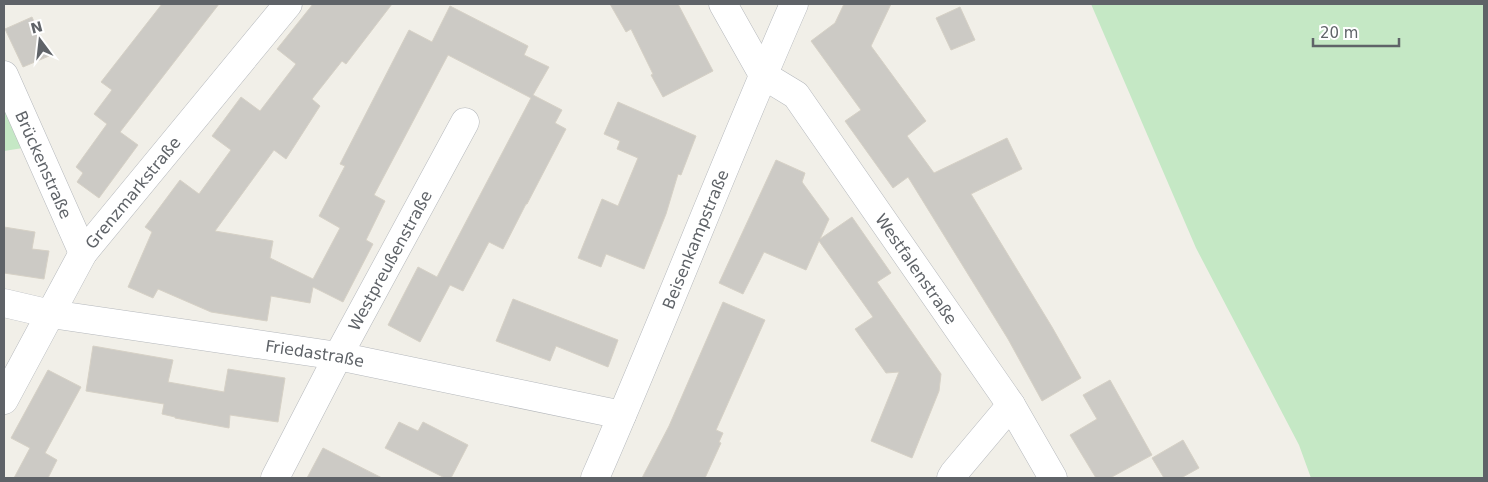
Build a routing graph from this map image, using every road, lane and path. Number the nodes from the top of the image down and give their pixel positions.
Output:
1 (288, 4) edge
2 (723, 4) edge
3 (794, 4) edge
4 (4, 75) edge
5 (762, 75) junction
6 (465, 122) dead end
7 (83, 253) junction
8 (4, 303) edge
9 (51, 314) junction
10 (338, 356) junction
11 (4, 400) edge
12 (1011, 404) junction
13 (622, 415) junction
14 (274, 478) edge
15 (595, 478) edge
16 (951, 478) edge
17 (1053, 478) edge

1 - 7 street, Grenzmarkstraße
2 - 5 street
3 - 5 street, Beisenkampstraße
4 - 7 street, Brückenstraße
5 - 12 street, Westfalenstraße
5 - 13 street, Beisenkampstraße
6 - 10 street, Westpreußenstraße
7 - 9 street, Grenzmarkstraße
8 - 9 street, Friedastraße
9 - 10 street, Friedastraße
9 - 11 street, Grenzmarkstraße
10 - 13 street, Friedastraße
10 - 14 street, Westpreußenstraße
12 - 16 street
12 - 17 street, Westfalenstraße
13 - 15 street, Beisenkampstraße

